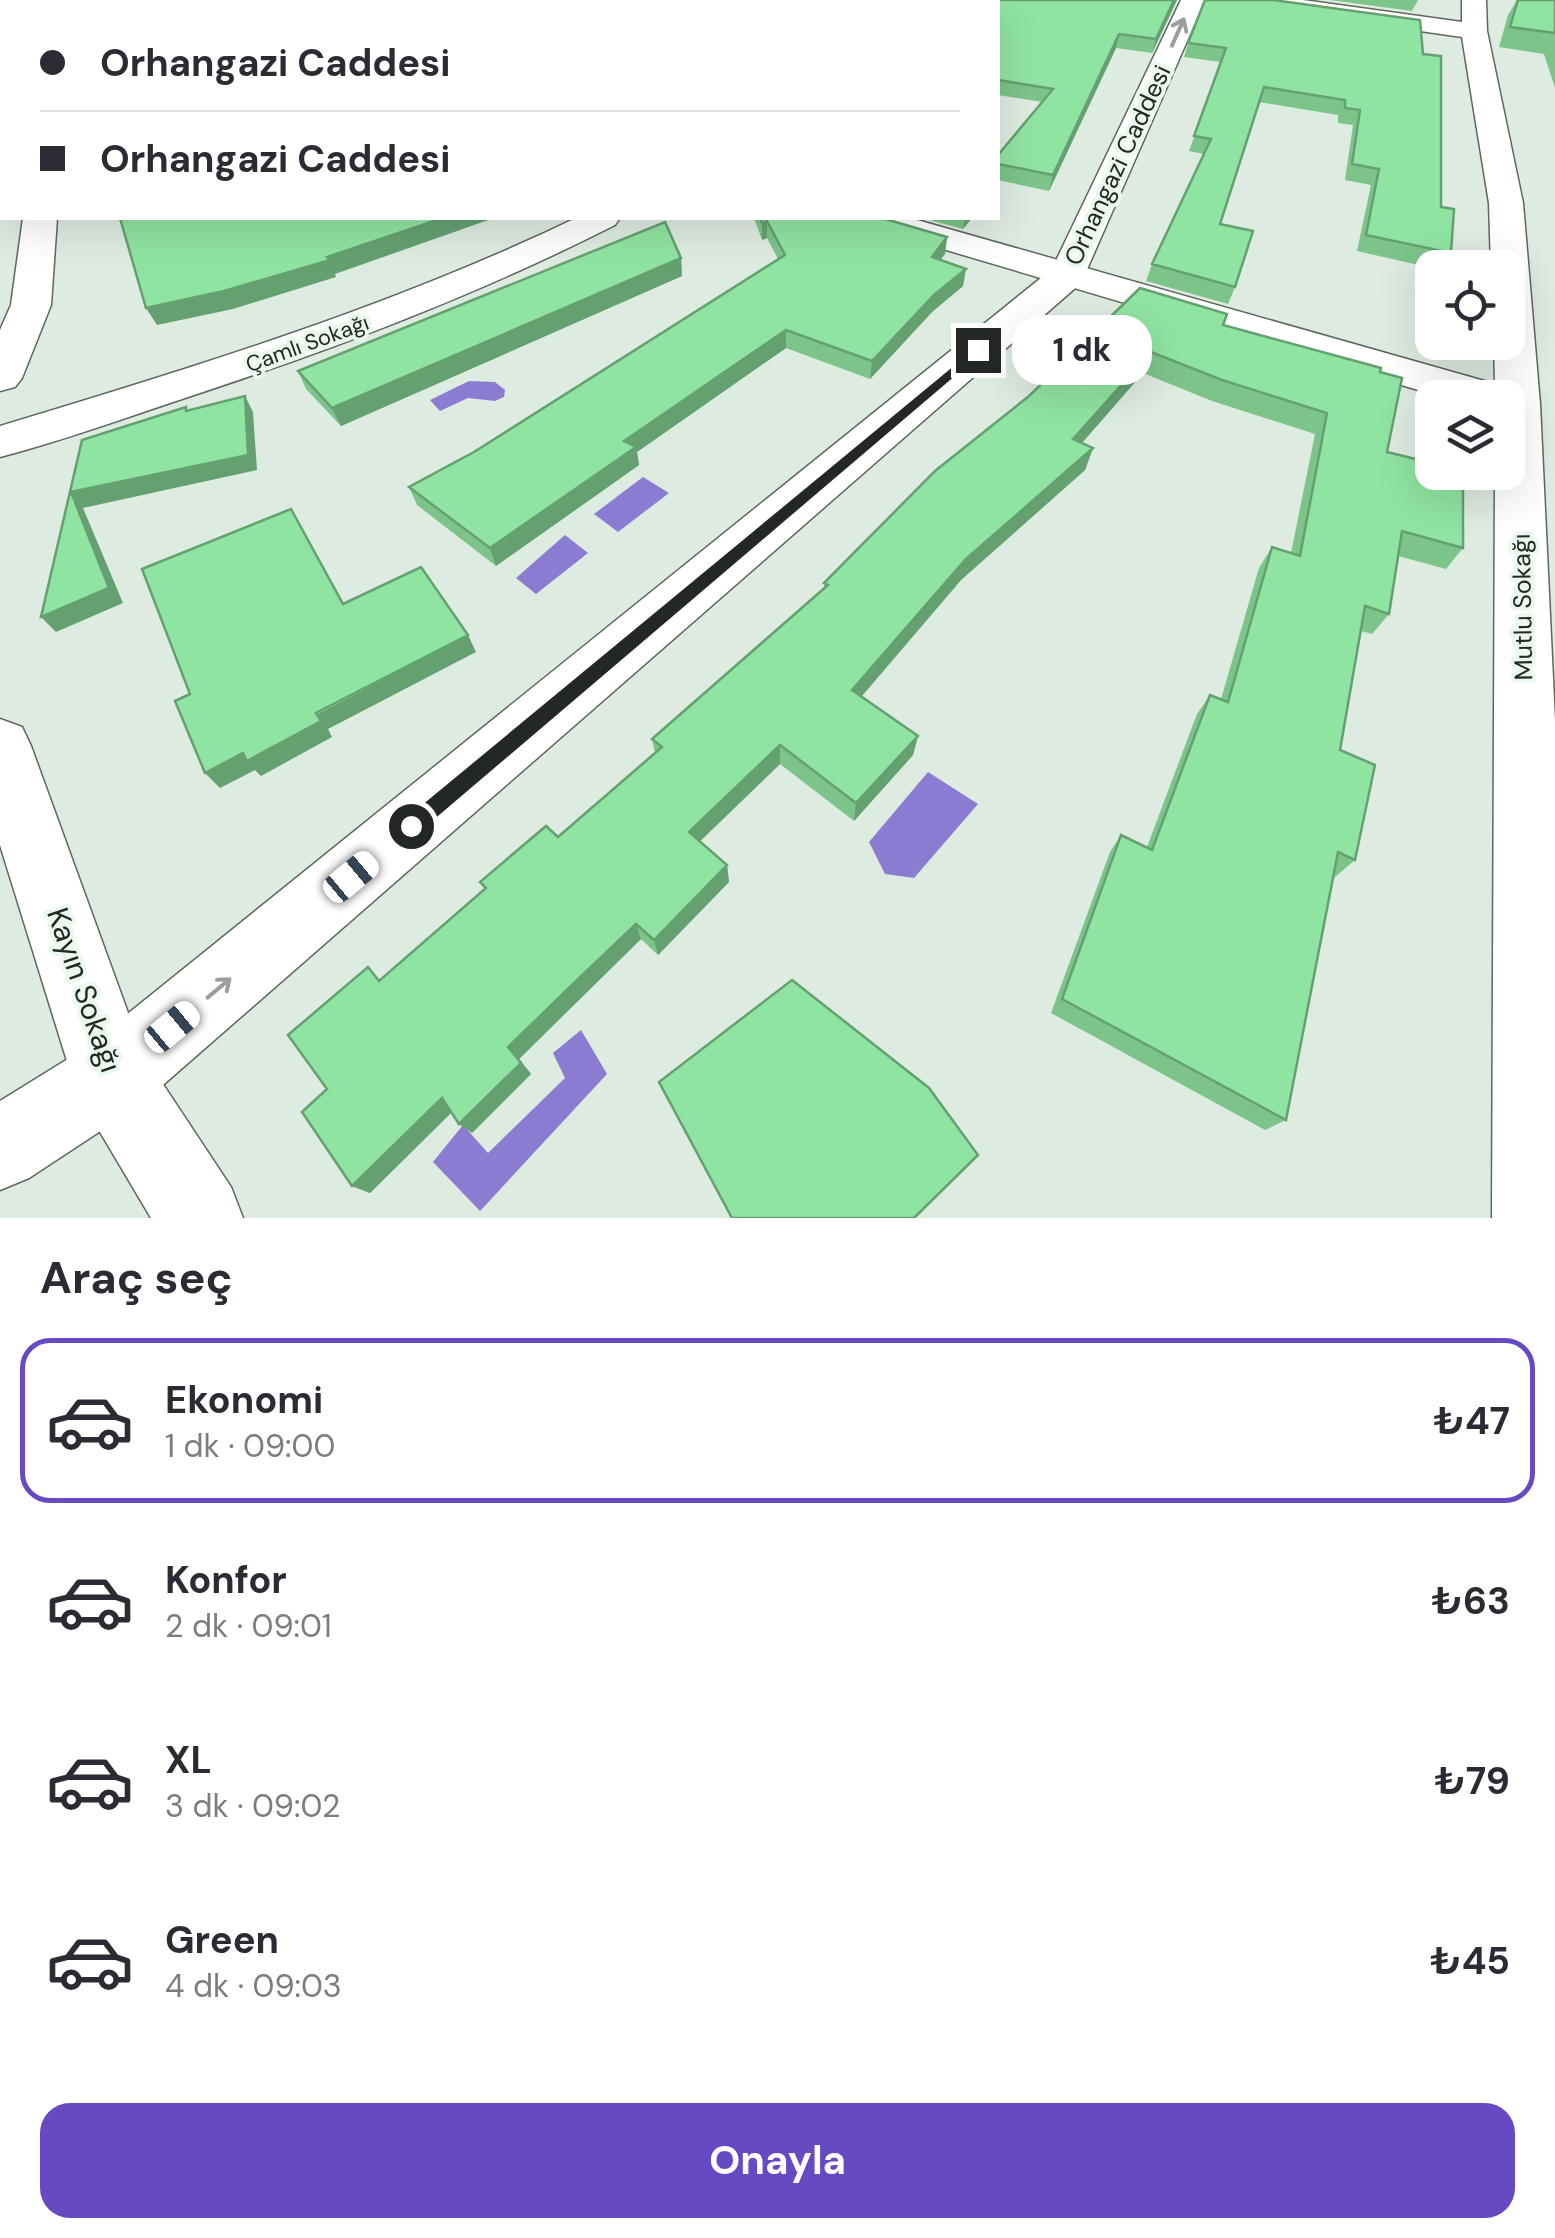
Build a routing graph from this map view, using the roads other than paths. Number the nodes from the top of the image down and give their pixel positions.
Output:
1 (1193, 0) edge
2 (1252, 0) edge
3 (1482, 9) edge
4 (40, 220) edge
5 (599, 220) edge
6 (881, 220) edge
7 (1068, 274) junction
8 (0, 378) edge
9 (1434, 380) edge
10 (1507, 380) edge
11 (0, 442) edge
12 (1510, 490) edge
13 (0, 746) edge
14 (112, 1078) junction
15 (0, 1149) edge
16 (200, 1218) edge
17 (1535, 1218) edge

7 -> 1 street, Orhangazi Caddesi
2 - 3 street
3 - 10 street, Mutlu Sokağı
4 - 8 street
5 - 11 street, Çamlı Sokağı
6 - 7 street
7 - 9 street
14 -> 7 street, Orhangazi Caddesi
12 - 17 street, Mutlu Sokağı
13 - 14 street, Kayın Sokağı
14 - 15 street, Orhangazi Caddesi
14 - 16 street, Kayın Sokağı

